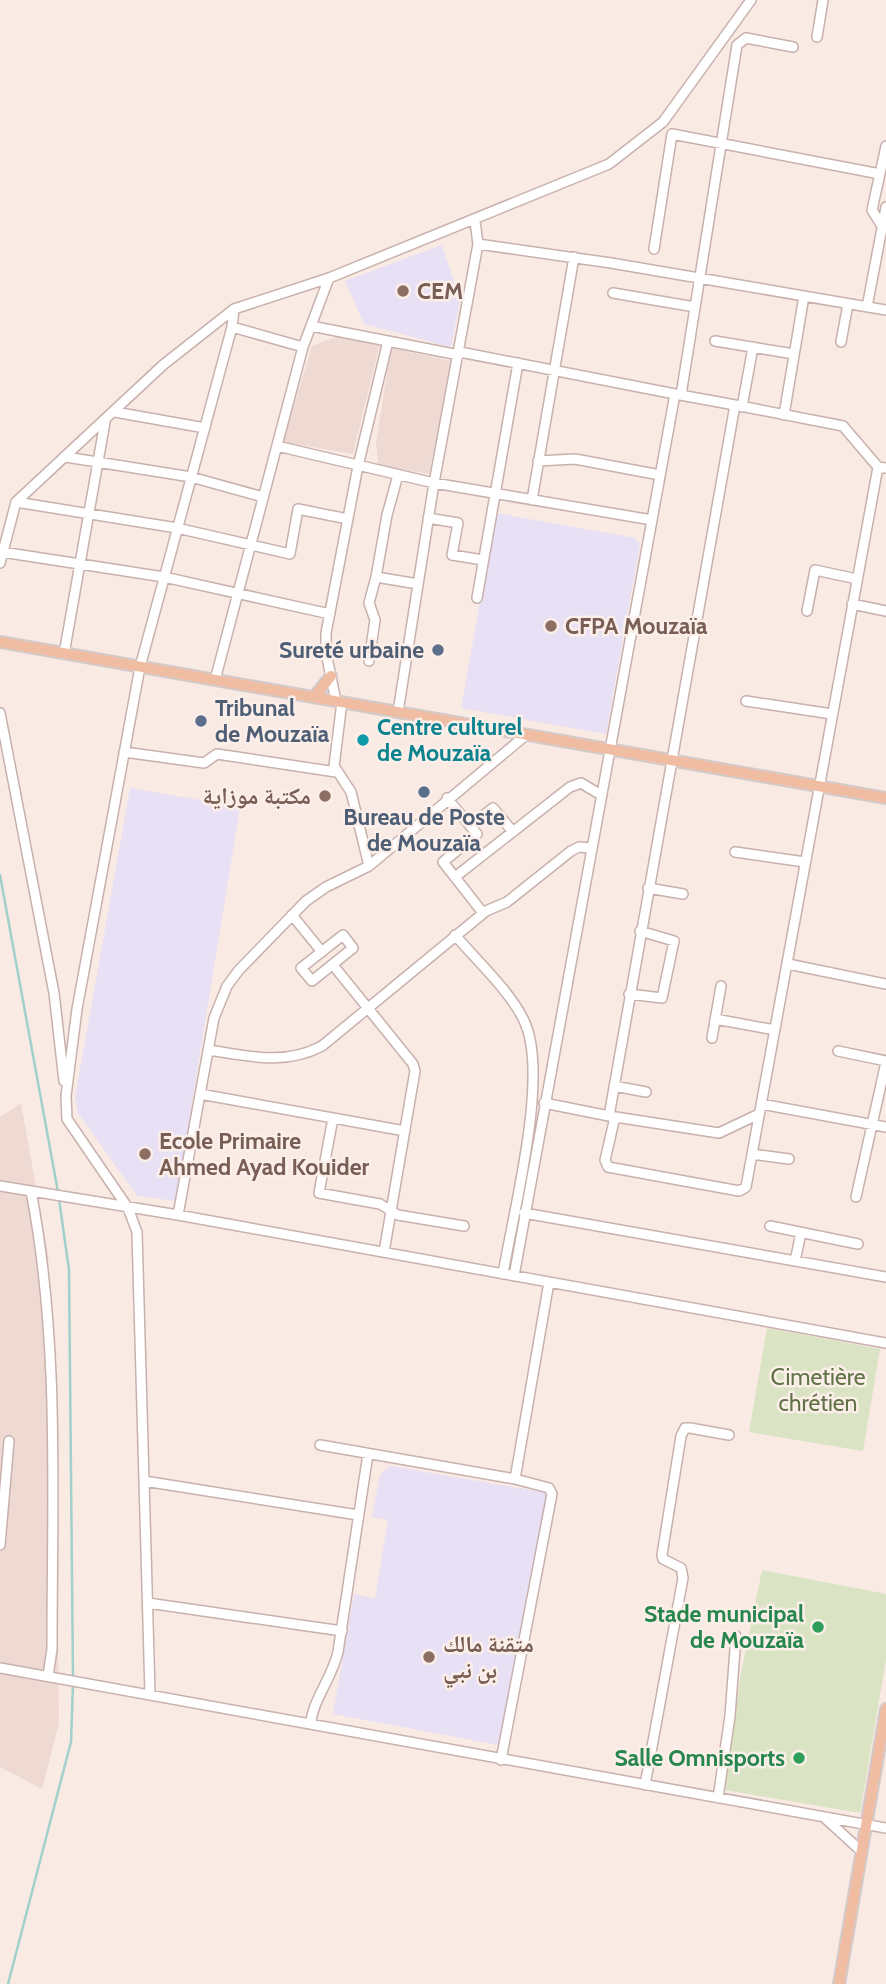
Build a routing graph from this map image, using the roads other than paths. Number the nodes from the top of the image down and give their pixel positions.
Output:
1 (751, 0) edge
2 (823, 0) edge
3 (817, 37) dead end
4 (793, 47) dead end
5 (720, 141) junction
6 (886, 146) edge
7 (880, 174) junction
8 (886, 207) edge
9 (475, 221) junction
10 (882, 226) junction
11 (478, 244) junction
12 (654, 249) dead end
13 (574, 257) junction
14 (329, 278) junction
15 (699, 278) junction
16 (613, 293) dead end
17 (804, 296) junction
18 (848, 303) junction
19 (695, 307) junction
20 (867, 307) junction
21 (234, 309) junction
22 (886, 310) edge
23 (311, 326) junction
24 (232, 327) junction
25 (388, 341) junction
26 (715, 341) dead end
27 (841, 342) dead end
28 (303, 347) junction
29 (752, 347) junction
30 (459, 354) junction
31 (794, 354) junction
32 (518, 363) junction
33 (554, 370) junction
34 (678, 394) junction
35 (739, 406) junction
36 (116, 412) junction
37 (785, 415) junction
38 (105, 422) junction
39 (205, 428) junction
40 (277, 446) junction
41 (66, 457) junction
42 (538, 461) junction
43 (98, 462) junction
44 (358, 466) junction
45 (882, 467) edge
46 (398, 475) junction
47 (660, 475) junction
48 (191, 477) junction
49 (434, 483) junction
50 (494, 494) junction
51 (263, 497) junction
52 (531, 500) junction
53 (16, 502) junction
54 (88, 513) junction
55 (428, 518) junction
56 (348, 519) junction
57 (652, 520) junction
58 (177, 527) junction
59 (250, 546) junction
60 (2, 552) junction
61 (483, 559) junction
62 (0, 563) edge
63 (81, 564) junction
64 (163, 577) junction
65 (376, 577) junction
66 (857, 579) junction
67 (418, 584) junction
68 (236, 594) junction
69 (477, 598) dead end
70 (852, 604) junction
71 (807, 611) dead end
72 (886, 611) edge
73 (330, 614) junction
74 (0, 642) edge
75 (64, 654) junction
76 (369, 661) dead end
77 (140, 667) junction
78 (331, 676) junction
79 (215, 680) junction
80 (314, 698) junction
81 (746, 701) dead end
82 (339, 702) junction
83 (398, 712) junction
84 (0, 713) edge
85 (832, 714) junction
86 (526, 734) junction
87 (609, 749) junction
88 (124, 752) junction
89 (670, 760) junction
90 (336, 772) junction
91 (819, 786) junction
92 (601, 795) junction
93 (447, 798) junction
94 (886, 798) edge
95 (470, 826) junction
96 (513, 832) junction
97 (591, 848) junction
98 (735, 852) dead end
99 (805, 862) junction
100 (369, 866) junction
101 (455, 877) junction
102 (648, 888) junction
103 (683, 894) dead end
104 (483, 913) junction
105 (292, 915) junction
106 (640, 931) junction
107 (455, 935) junction
108 (322, 952) junction
109 (788, 964) junction
110 (333, 965) junction
111 (886, 984) edge
112 (721, 986) dead end
113 (629, 995) junction
114 (367, 1007) junction
115 (715, 1018) junction
116 (775, 1030) junction
117 (712, 1038) dead end
118 (208, 1050) junction
119 (838, 1051) dead end
120 (886, 1061) edge
121 (614, 1086) junction
122 (646, 1092) dead end
123 (200, 1094) junction
124 (66, 1096) junction
125 (544, 1103) junction
126 (761, 1104) junction
127 (760, 1114) junction
128 (612, 1117) junction
129 (333, 1118) junction
130 (875, 1125) junction
131 (886, 1127) edge
132 (405, 1131) junction
133 (752, 1154) junction
134 (789, 1160) dead end
135 (0, 1186) edge
136 (31, 1191) junction
137 (856, 1197) dead end
138 (128, 1208) junction
139 (390, 1212) junction
140 (524, 1213) junction
141 (178, 1215) junction
142 (464, 1226) dead end
143 (770, 1226) dead end
144 (800, 1233) junction
145 (858, 1244) dead end
146 (384, 1252) junction
147 (796, 1261) junction
148 (503, 1274) junction
149 (514, 1276) junction
150 (886, 1278) edge
151 (548, 1282) junction
152 (886, 1343) edge
153 (729, 1435) dead end
154 (9, 1441) dead end
155 (320, 1445) dead end
156 (368, 1454) junction
157 (515, 1479) junction
158 (144, 1481) junction
159 (358, 1515) junction
160 (0, 1545) edge
161 (148, 1603) junction
162 (342, 1631) junction
163 (736, 1636) dead end
164 (0, 1668) edge
165 (48, 1676) junction
166 (150, 1693) junction
167 (886, 1709) edge
168 (311, 1722) junction
169 (501, 1759) junction
170 (645, 1785) junction
171 (718, 1798) junction
172 (824, 1816) junction
173 (865, 1824) junction
174 (886, 1828) edge
175 (861, 1851) junction
176 (839, 1984) edge

1 - 9 street
2 - 3 street
4 - 5 street
5 - 7 street
5 - 12 street
5 - 15 street
6 - 7 street
7 - 10 street
8 - 10 street
9 - 11 street
9 - 14 street
10 - 20 street
11 - 13 street
11 - 30 street
13 - 15 street
13 - 33 street
14 - 21 street
14 - 23 street
15 - 17 street
15 - 19 street
16 - 19 street
17 - 18 street
17 - 31 street
18 - 20 street
18 - 27 street
19 - 34 street
20 - 22 street
21 - 24 street
21 - 36 street
23 - 25 street
23 - 28 street
24 - 28 street
24 - 39 street
25 - 30 street
25 - 44 street
26 - 29 street
28 - 40 street
29 - 31 street
29 - 35 street
30 - 32 street
30 - 49 street
31 - 37 street
32 - 33 street
32 - 50 street
33 - 34 street
33 - 42 street
34 - 35 street
34 - 47 street
35 - 37 street
35 - 89 street
36 - 38 street
36 - 39 street
37 - 45 street
38 - 41 street
38 - 43 street
39 - 48 street
40 - 44 street
40 - 51 street
41 - 43 street
41 - 53 street
42 - 47 street
42 - 52 street
43 - 48 street
43 - 54 street
44 - 46 street
44 - 56 street
45 - 66 street
46 - 49 street
46 - 65 street
47 - 57 street
48 - 51 street
48 - 58 street
49 - 50 street
49 - 55 street
50 - 52 street
50 - 61 street
51 - 59 street
52 - 57 street
53 - 54 street
53 - 60 street
54 - 58 street
54 - 63 street
55 - 61 street
55 - 67 street
56 - 59 street
56 - 73 street
57 - 87 street
58 - 59 street
58 - 64 street
59 - 68 street
60 - 62 street
60 - 63 street
61 - 69 street
63 - 64 street
63 - 75 street
64 - 68 street
64 - 77 street
65 - 67 street
65 - 76 street
66 - 70 street
66 - 71 street
67 - 83 street
68 - 73 street
68 - 79 street
70 - 72 street
70 - 85 street
73 - 78 street
74 - 75 main road
75 - 77 main road
77 - 79 main road
77 - 88 street
78 - 80 main road
78 - 82 street
79 - 80 main road
80 - 82 main road
81 - 85 street
82 - 83 main road
82 - 90 street
83 - 86 main road
84 - 124 street
85 - 91 street
86 - 87 main road
86 - 93 street
87 - 89 main road
87 - 92 street
88 - 90 street
88 - 124 street
89 - 91 main road
89 - 102 street
90 - 100 street
91 - 94 main road
91 - 99 street
92 - 96 street
92 - 97 street
93 - 95 street
93 - 100 street
95 - 96 street
95 - 101 street
96 - 101 street
97 - 104 street
97 - 125 street
98 - 99 street
99 - 109 street
100 - 105 street
101 - 104 street
102 - 103 street
102 - 106 street
104 - 107 street
105 - 108 street
105 - 118 street
106 - 113 street
106 - 113 street
107 - 114 street
107 - 148 street
108 - 110 street
108 - 110 street
109 - 111 street
109 - 116 street
110 - 114 street
112 - 115 street
113 - 121 street
114 - 118 street
114 - 132 street
115 - 116 street
115 - 117 street
116 - 126 street
118 - 123 street
119 - 120 street
120 - 130 street
121 - 122 street
121 - 128 street
123 - 129 street
123 - 141 street
124 - 138 street
125 - 128 street
125 - 140 street
126 - 127 street
126 - 130 street
127 - 128 street
127 - 133 street
128 - 133 street
129 - 132 street
129 - 139 street
130 - 131 street
130 - 137 street
132 - 139 street
133 - 134 street
135 - 136 street
136 - 138 street
136 - 165 street
138 - 141 street
138 - 158 street
139 - 142 street
139 - 146 street
140 - 147 street
140 - 149 street
141 - 146 street
143 - 144 street
144 - 145 street
144 - 147 street
146 - 148 street
147 - 150 street
148 - 149 street
149 - 151 street
151 - 152 street
151 - 157 street
153 - 170 street
154 - 160 street
155 - 156 street
156 - 157 street
156 - 159 street
157 - 169 street
158 - 159 street
158 - 161 street
159 - 162 street
161 - 162 street
161 - 166 street
162 - 168 street
163 - 171 street
164 - 165 street
165 - 166 street
166 - 168 street
167 - 173 main road
168 - 169 street
169 - 170 street
170 - 171 street
171 - 172 street
172 - 173 street
172 - 175 street
173 - 174 street
173 - 175 main road
175 - 176 main road

